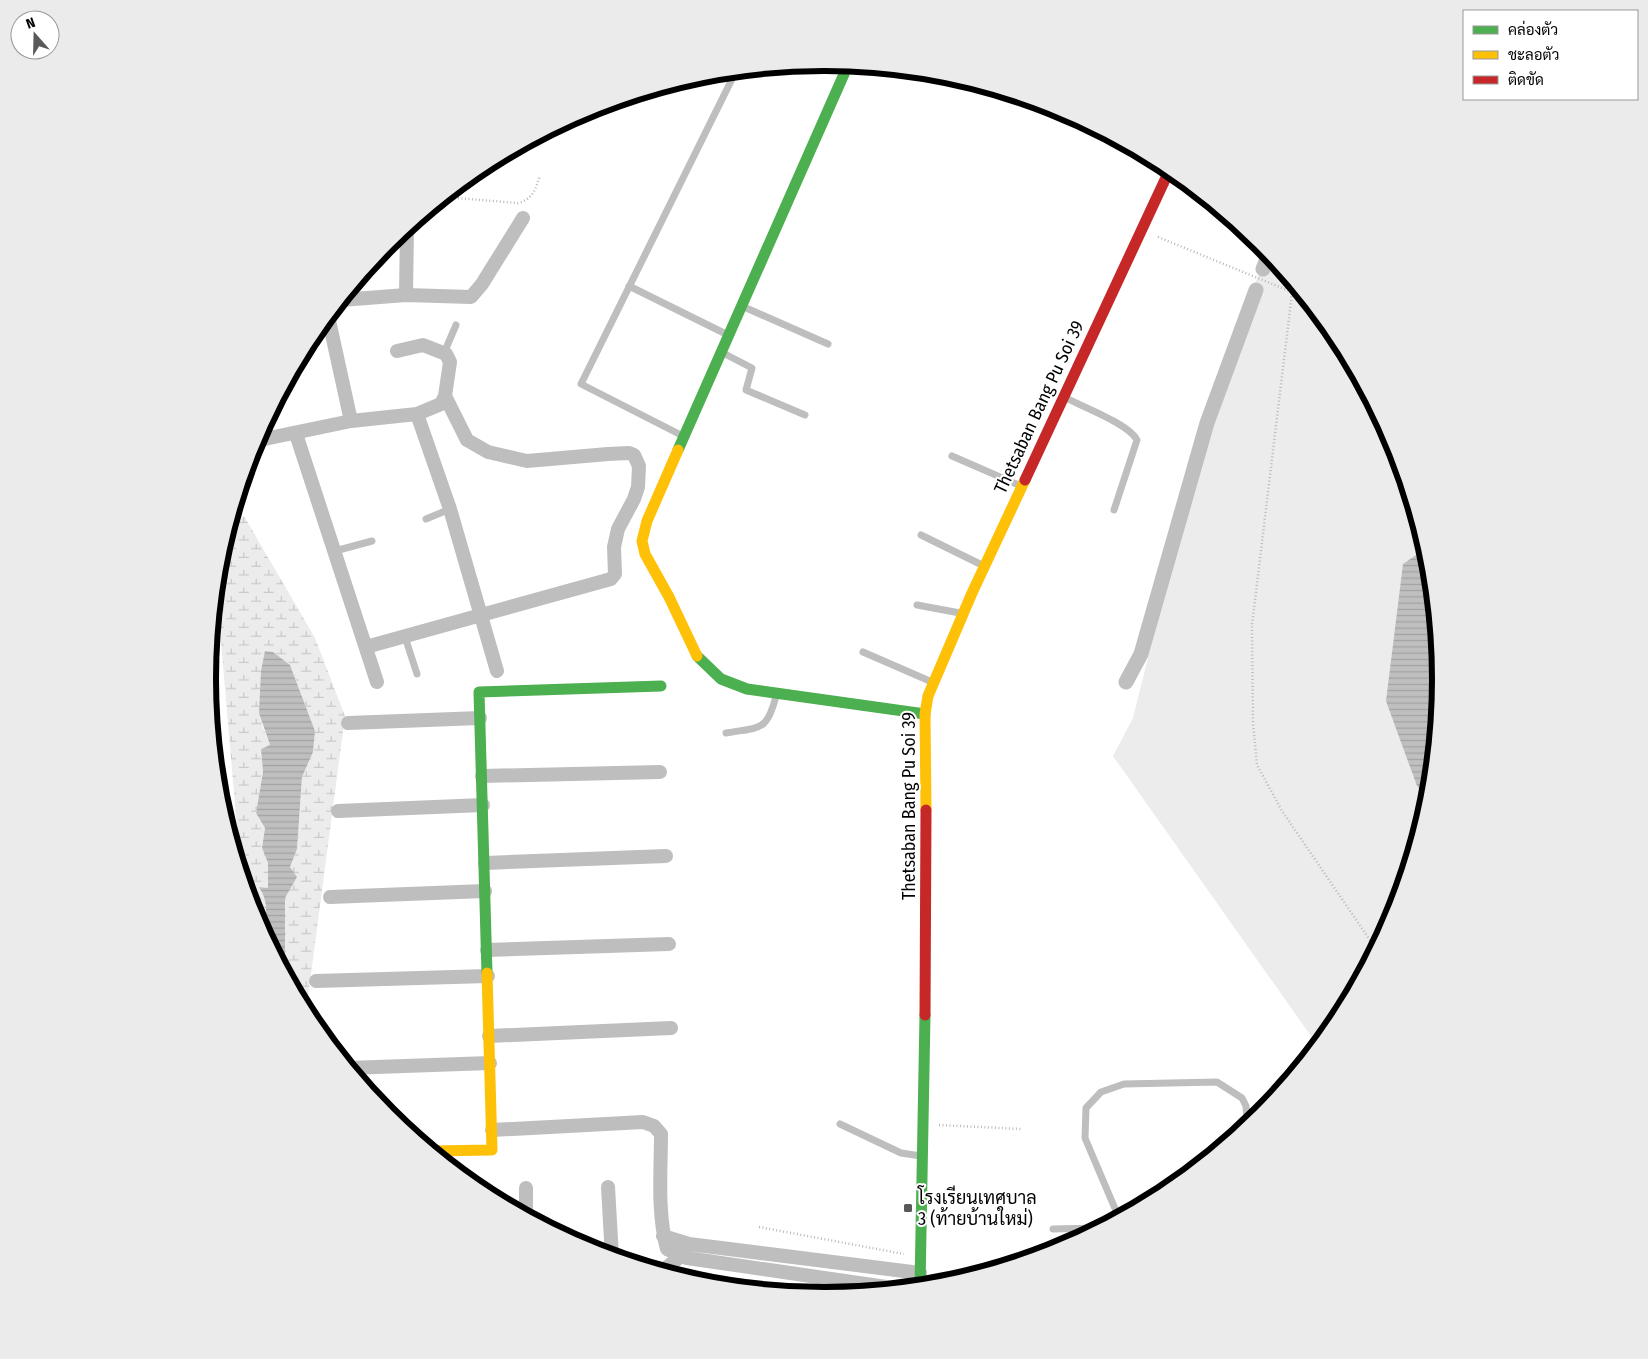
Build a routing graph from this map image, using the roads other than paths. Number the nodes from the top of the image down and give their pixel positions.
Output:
1 (845, 72) edge
2 (732, 78) edge
3 (1166, 177) edge
4 (523, 218) dead end
5 (407, 237) edge
6 (629, 286) junction
7 (406, 295) junction
8 (349, 299) edge
9 (742, 306) junction
10 (330, 325) edge
11 (456, 325) dead end
12 (728, 335) junction
13 (828, 344) dead end
14 (396, 351) dead end
15 (721, 351) junction
16 (444, 354) junction
17 (445, 396) junction
18 (1063, 397) junction
19 (417, 414) junction
20 (805, 415) dead end
21 (351, 421) junction
22 (296, 434) junction
23 (684, 436) junction
24 (265, 439) edge
25 (952, 456) dead end
26 (1022, 486) junction
27 (450, 509) junction
28 (1114, 510) dead end
29 (426, 519) dead end
30 (921, 535) dead end
31 (372, 541) dead end
32 (334, 551) junction
33 (985, 566) junction
34 (916, 605) dead end
35 (963, 614) junction
36 (480, 616) junction
37 (405, 637) junction
38 (366, 647) junction
39 (863, 652) dead end
40 (497, 671) dead end
41 (417, 674) dead end
42 (377, 682) dead end
43 (932, 682) junction
44 (661, 686) dead end
45 (777, 693) junction
46 (925, 714) junction
47 (480, 718) junction
48 (348, 723) dead end
49 (726, 733) dead end
50 (660, 772) dead end
51 (482, 776) junction
52 (483, 805) junction
53 (338, 811) dead end
54 (666, 856) dead end
55 (484, 863) junction
56 (485, 891) junction
57 (330, 897) dead end
58 (669, 944) dead end
59 (487, 950) junction
60 (488, 976) junction
61 (316, 981) dead end
62 (671, 1028) dead end
63 (489, 1036) junction
64 (490, 1063) junction
65 (356, 1068) edge
66 (1247, 1117) edge
67 (840, 1124) dead end
68 (492, 1130) junction
69 (441, 1152) edge
70 (921, 1156) junction
71 (608, 1187) dead end
72 (526, 1188) dead end
73 (526, 1209) edge
74 (1117, 1212) edge
75 (1086, 1228) edge
76 (1053, 1229) dead end
77 (663, 1236) junction
78 (612, 1249) edge
79 (681, 1256) junction
80 (667, 1267) edge
81 (920, 1280) edge
82 (874, 1285) edge

1 - 9 street
2 - 6 lane
3 - 18 street, Thetsaban Bang Pu Soi 39
4 - 7 street
5 - 7 street
6 - 12 lane
6 - 23 lane
7 - 8 street
9 - 12 street
9 - 13 lane
10 - 21 street
11 - 16 lane
12 - 15 street
14 - 16 street
15 - 20 lane
15 - 23 street
16 - 17 street
17 - 19 street
17 - 36 street
18 - 26 street, Thetsaban Bang Pu Soi 39
18 - 28 lane
19 - 21 street
19 - 27 street
21 - 22 street
22 - 24 street
22 - 32 street
23 - 45 street
25 - 26 lane
26 - 33 street, Thetsaban Bang Pu Soi 39
27 - 29 lane
27 - 36 street
30 - 33 lane
31 - 32 lane
32 - 38 street
33 - 35 street, Thetsaban Bang Pu Soi 39
34 - 35 lane
35 - 43 street, Thetsaban Bang Pu Soi 39
36 - 37 street
36 - 40 street
37 - 38 street
37 - 41 lane
38 - 42 street
39 - 43 lane
43 - 46 street, Thetsaban Bang Pu Soi 39
44 - 47 street
45 - 46 street
45 - 49 lane
46 - 70 street, Thetsaban Bang Pu Soi 39
47 - 48 street
47 - 51 street
50 - 51 street
51 - 52 street
52 - 53 street
52 - 55 street
54 - 55 street
55 - 56 street
56 - 57 street
56 - 59 street
58 - 59 street
59 - 60 street
60 - 61 street
60 - 63 street
62 - 63 street
63 - 64 street
64 - 65 street
64 - 68 street
66 - 74 lane
67 - 70 lane
68 - 69 street
68 - 77 street
70 - 81 street, Thetsaban Bang Pu Soi 39
71 - 78 street
72 - 73 street
75 - 76 lane
77 - 79 street
77 - 81 street
79 - 80 street
79 - 82 street

